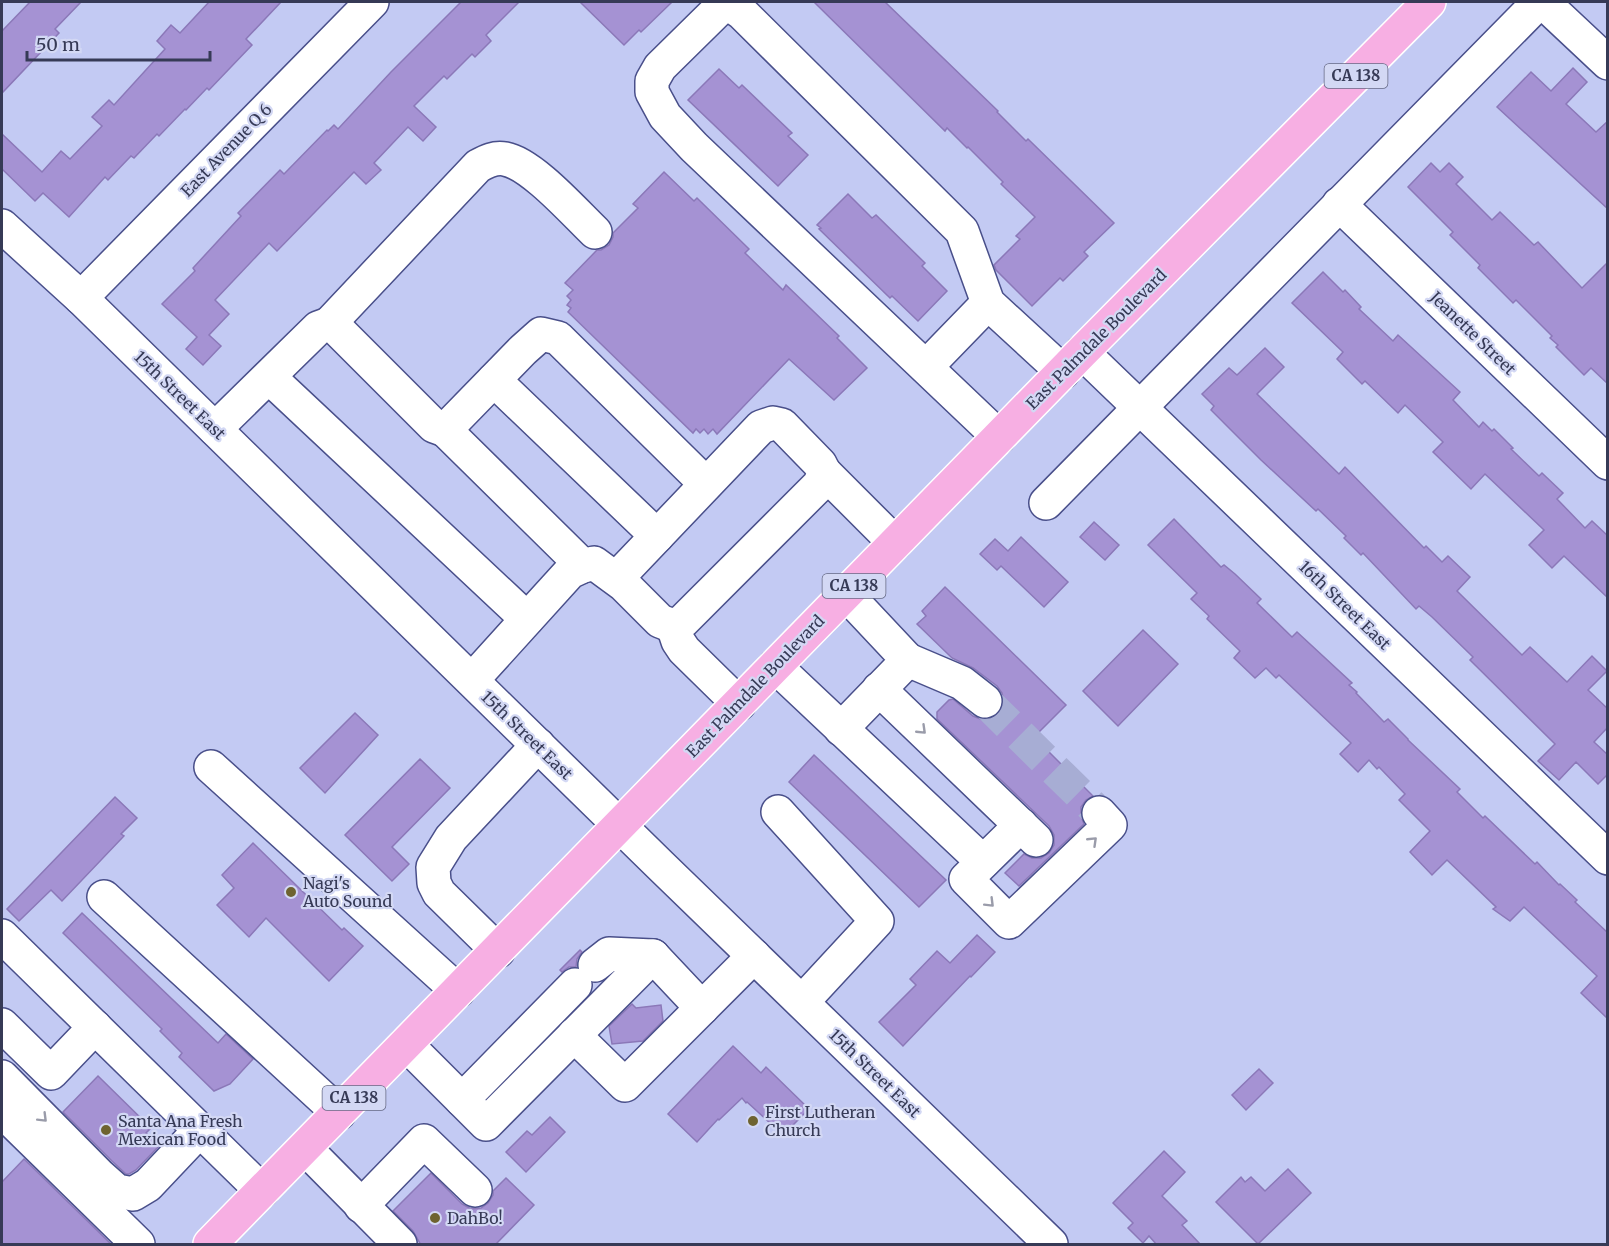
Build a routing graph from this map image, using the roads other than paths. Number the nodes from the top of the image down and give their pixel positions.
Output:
1 (372, 2) edge
2 (1429, 2) edge
3 (1541, 2) edge
4 (1608, 63) edge
5 (1339, 204) junction
6 (2, 226) edge
7 (595, 232) dead end
8 (81, 298) junction
9 (988, 303) junction
10 (329, 324) junction
11 (1073, 362) junction
12 (926, 367) junction
13 (269, 377) junction
14 (494, 380) junction
15 (1140, 407) junction
16 (215, 429) junction
17 (446, 430) junction
18 (999, 437) junction
19 (1608, 463) edge
20 (824, 472) junction
21 (706, 484) junction
22 (1046, 503) dead end
23 (657, 536) junction
24 (895, 543) junction
25 (583, 566) junction
26 (616, 579) junction
27 (846, 594) junction
28 (527, 619) junction
29 (673, 626) junction
30 (908, 660) junction
31 (775, 666) junction
32 (472, 680) junction
33 (879, 689) junction
34 (985, 701) tunnel mouth
35 (739, 704) junction
36 (841, 729) junction
37 (538, 745) junction
38 (211, 767) dead end
39 (778, 812) dead end
40 (1099, 813) dead end
41 (620, 825) junction
42 (1044, 848) junction
43 (1608, 858) edge
44 (983, 862) junction
45 (104, 897) dead end
46 (2, 936) edge
47 (498, 951) junction
48 (653, 956) junction
49 (754, 956) junction
50 (458, 991) junction
51 (802, 1002) junction
52 (702, 1008) junction
53 (2, 1025) edge
54 (95, 1027) junction
55 (574, 1035) junction
56 (406, 1044) junction
57 (2, 1077) edge
58 (462, 1100) junction
59 (339, 1113) junction
60 (4, 1118) edge
61 (200, 1130) junction
62 (305, 1148) junction
63 (475, 1190) dead end
64 (262, 1191) junction
65 (361, 1206) junction
66 (138, 1245) edge
67 (210, 1245) edge
68 (400, 1245) edge
69 (1051, 1245) edge

1 - 8 street, East Avenue Q 6
2 - 11 highway, East Palmdale Boulevard / CA 138
3 - 4 street
3 - 5 street
5 - 15 street
5 - 19 street, Jeanette Street
6 - 8 street, 15th Street East
7 - 10 street
8 - 16 street, 15th Street East
9 - 11 street, 16th Street East
9 - 12 street
9 - 12 street
10 - 13 street
10 - 17 street
11 - 15 street, 16th Street East
11 - 18 highway, East Palmdale Boulevard / CA 138
12 - 18 street
13 - 16 street
13 - 28 street
14 - 17 street
14 - 21 street
14 - 23 street
15 - 22 street
15 - 43 street, 16th Street East
16 - 32 street, 15th Street East
17 - 25 street
18 - 24 highway, East Palmdale Boulevard / CA 138
20 - 21 street
20 - 24 street
20 - 29 street
21 - 23 street
23 - 26 street
24 - 27 highway, East Palmdale Boulevard / CA 138
25 - 26 street
25 - 28 street
26 - 29 street
27 - 30 street
27 - 31 highway, East Palmdale Boulevard / CA 138
28 - 32 street
29 - 35 street
30 - 33 street
30 - 34 street
31 - 35 highway, East Palmdale Boulevard / CA 138
31 - 36 street
32 - 37 street, 15th Street East
33 - 36 street
33 -> 42 street
35 - 41 highway, East Palmdale Boulevard / CA 138
36 - 44 street
37 - 41 street, 15th Street East
37 - 47 street
38 - 50 street
39 - 51 street
42 -> 40 street
41 - 47 highway, East Palmdale Boulevard / CA 138
41 - 49 street, 15th Street East
42 - 44 street
44 -> 42 street
45 - 59 street
46 - 54 street
47 - 50 highway, East Palmdale Boulevard / CA 138
48 - 52 street
48 - 55 street
48 - 58 street
49 - 51 street, 15th Street East
49 - 52 street
50 - 56 highway, East Palmdale Boulevard / CA 138
51 - 69 street, 15th Street East
52 - 55 street
53 - 54 street
54 - 61 street
55 - 58 street
56 - 58 street
56 - 59 highway, East Palmdale Boulevard / CA 138
57 -> 61 street
59 - 62 highway, East Palmdale Boulevard / CA 138
60 - 66 street
61 - 64 street
62 - 64 highway, East Palmdale Boulevard / CA 138
62 - 65 street
63 - 65 street
64 - 67 highway, East Palmdale Boulevard / CA 138
65 - 68 street

